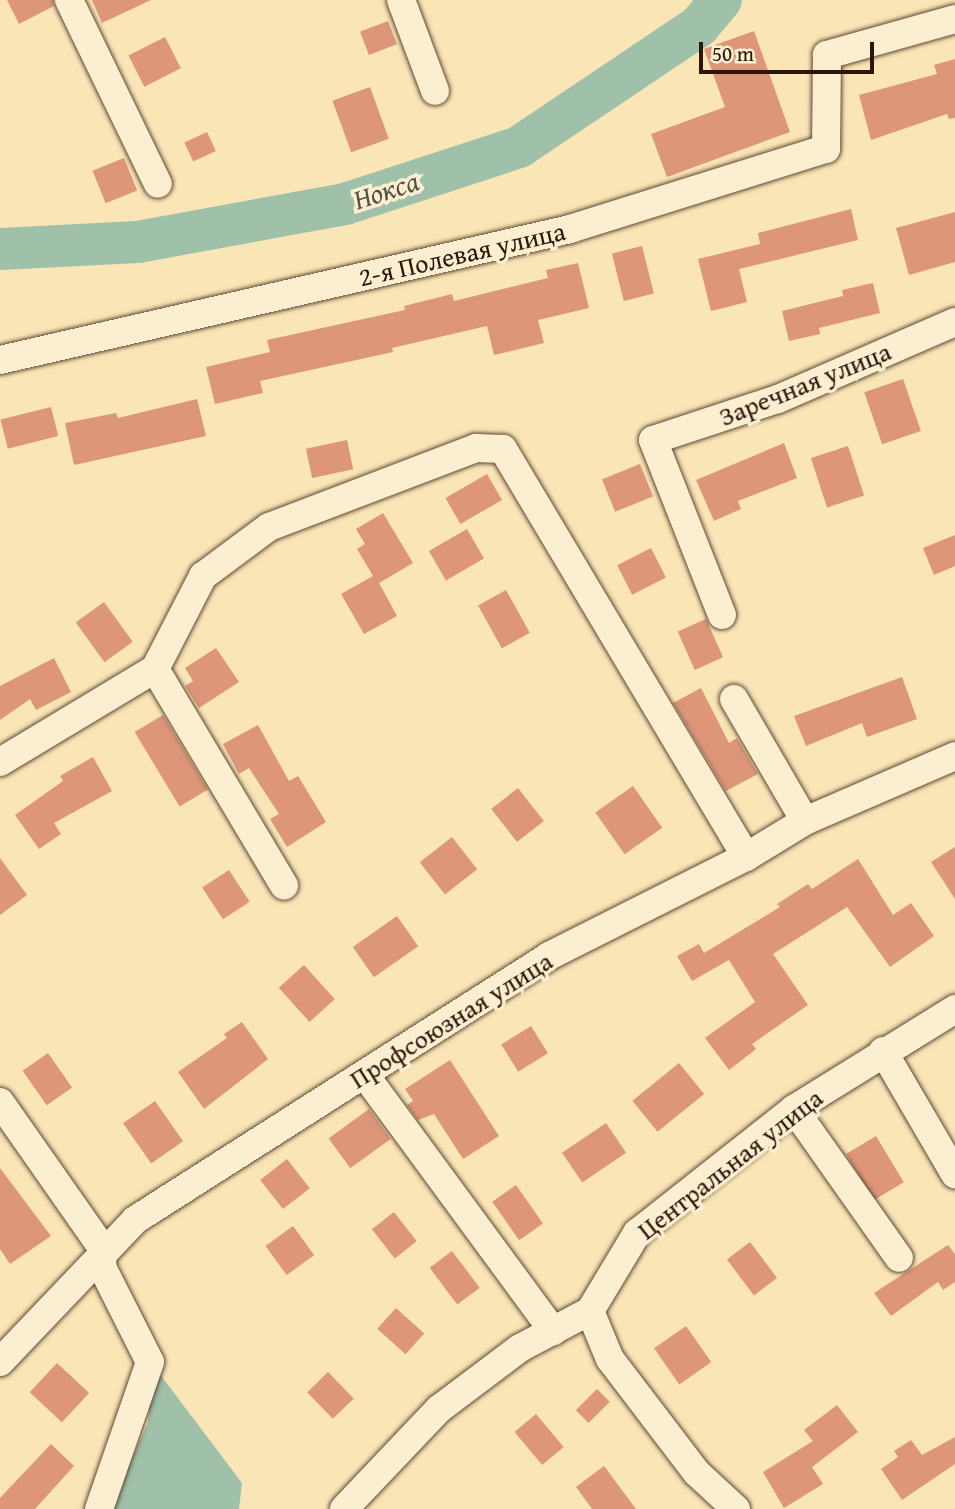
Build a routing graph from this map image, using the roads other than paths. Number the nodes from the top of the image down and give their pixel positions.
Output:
1 (69, 0) edge
2 (401, 0) edge
3 (955, 19) edge
4 (435, 91) dead end
5 (158, 184) dead end
6 (955, 322) edge
7 (0, 360) edge
8 (722, 615) dead end
9 (155, 669) junction
10 (734, 699) dead end
11 (955, 755) edge
12 (0, 762) edge
13 (806, 821) junction
14 (746, 857) junction
15 (284, 885) dead end
16 (955, 1009) edge
17 (883, 1051) junction
18 (365, 1075) junction
19 (0, 1102) edge
20 (794, 1109) junction
21 (955, 1174) edge
22 (103, 1249) junction
23 (899, 1258) dead end
24 (590, 1311) junction
25 (553, 1331) junction
26 (5, 1345) edge
27 (99, 1509) edge
28 (344, 1509) edge
29 (736, 1509) edge

1 - 5 street
2 - 4 street
3 - 7 street, 2-я Полевая улица
6 - 8 street, Заречная улица
9 - 12 street
9 - 14 street
9 - 15 street
10 - 13 street
11 - 13 street, Профсоюзная улица
13 - 14 street, Профсоюзная улица
14 - 18 street, Профсоюзная улица
16 - 17 street, Центральная улица
17 - 20 street, Центральная улица
17 - 21 street
18 - 22 street, Профсоюзная улица
18 - 25 street
19 - 22 street
20 - 23 street
20 - 24 street, Центральная улица
22 - 26 street, Профсоюзная улица
22 - 27 street
24 - 25 street
24 - 29 street
25 - 28 street

